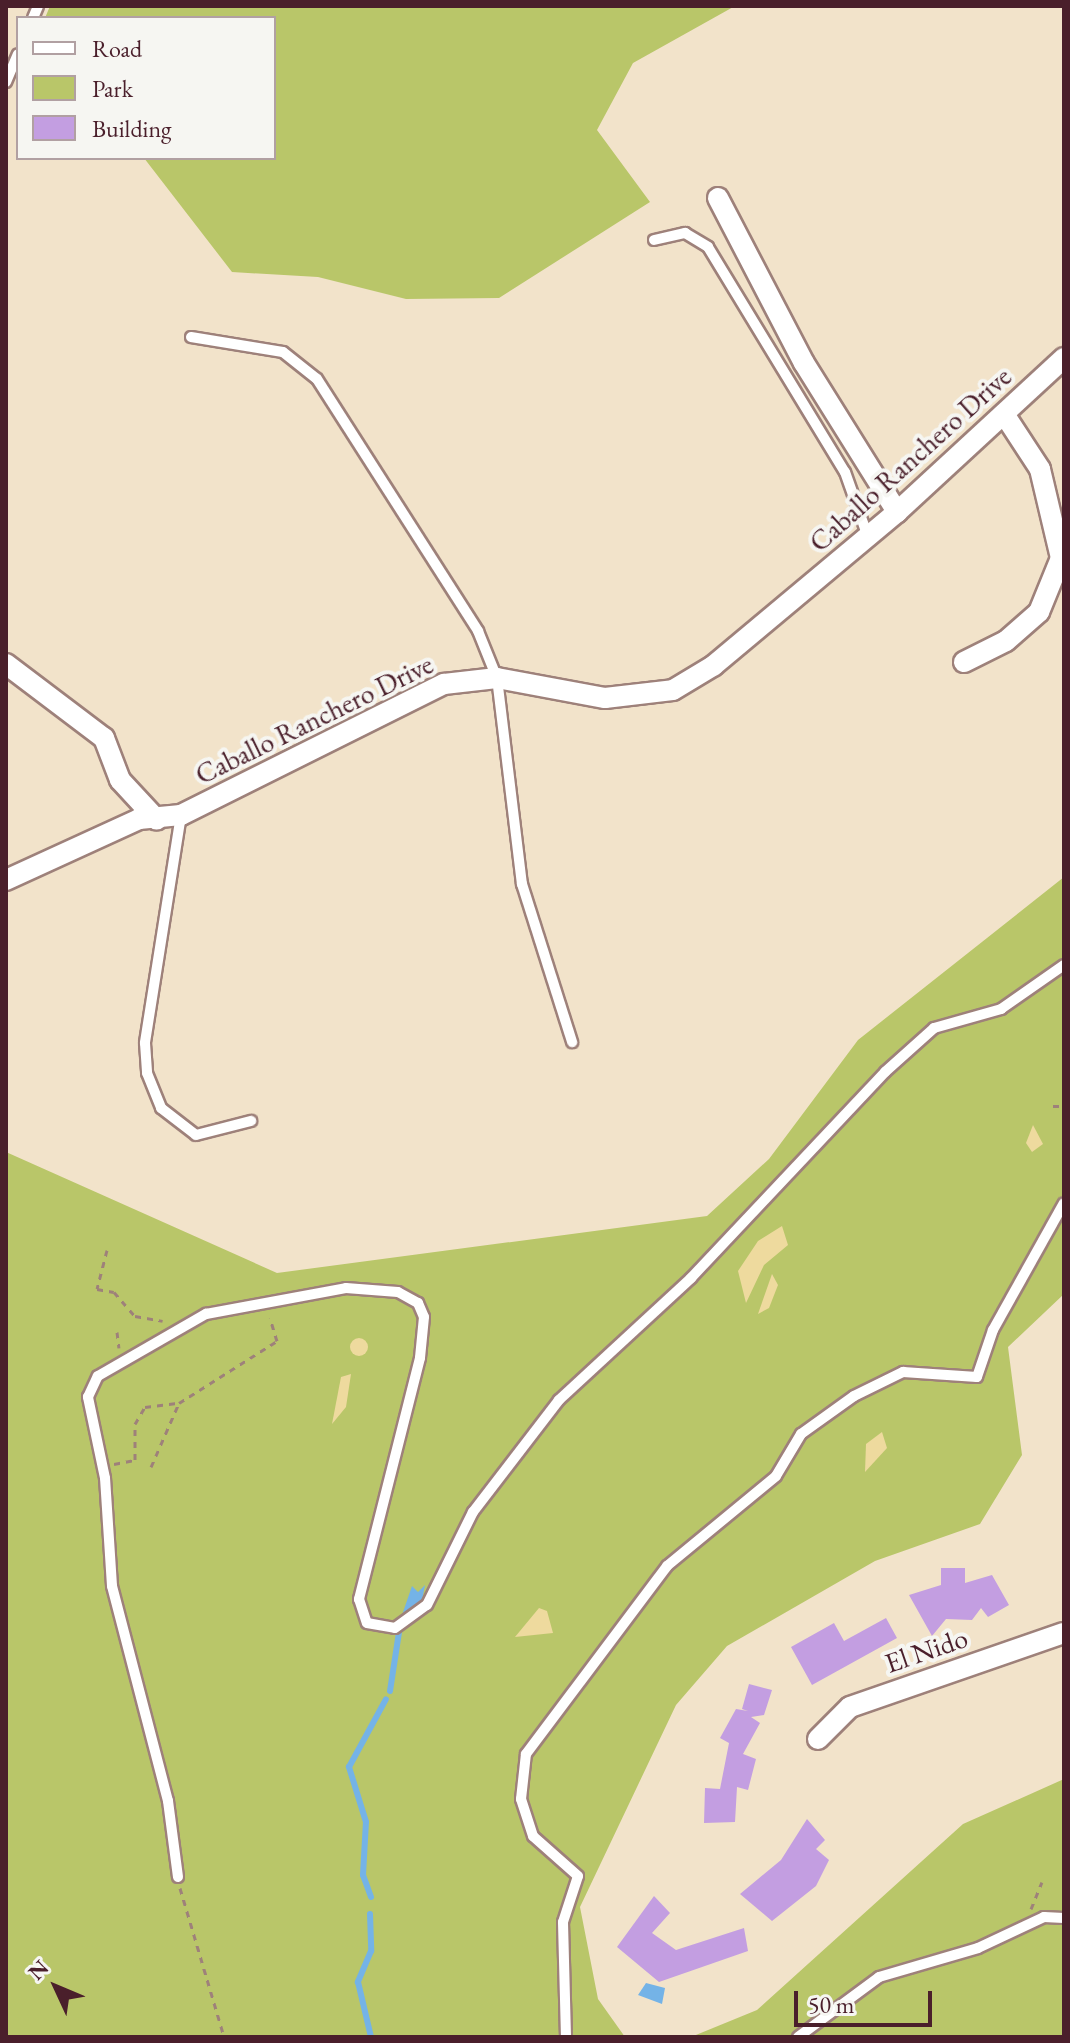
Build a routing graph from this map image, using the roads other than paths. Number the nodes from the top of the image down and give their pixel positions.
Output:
1 (16, 59) edge
2 (6, 82) edge
3 (718, 198) dead end
4 (654, 240) dead end
5 (191, 337) dead end
6 (1064, 358) edge
7 (1004, 414) junction
8 (897, 512) junction
9 (868, 537) junction
10 (964, 662) dead end
11 (6, 664) edge
12 (497, 678) junction
13 (181, 815) junction
14 (148, 820) junction
15 (6, 870) edge
16 (6, 880) edge
17 (1064, 965) edge
18 (572, 1042) dead end
19 (251, 1121) dead end
20 (1064, 1203) edge
21 (1064, 1633) edge
22 (818, 1739) dead end
23 (178, 1877) road end
24 (1064, 1918) edge
25 (566, 2037) edge
26 (798, 2037) edge

1 - 2 lane
3 - 8 street
4 - 9 lane
5 - 12 lane
6 - 7 street, Caballo Ranchero Drive
7 - 8 street, Caballo Ranchero Drive
7 - 10 street
8 - 9 street, Caballo Ranchero Drive
9 - 12 street, Caballo Ranchero Drive
11 - 14 street
12 - 13 street, Caballo Ranchero Drive
12 - 18 lane
13 - 14 street, Caballo Ranchero Drive
13 - 19 lane
14 - 15 street
14 - 16 street, Caballo Ranchero Drive
17 - 23 lane
20 - 25 lane
21 - 22 street, El Nido
24 - 26 lane

